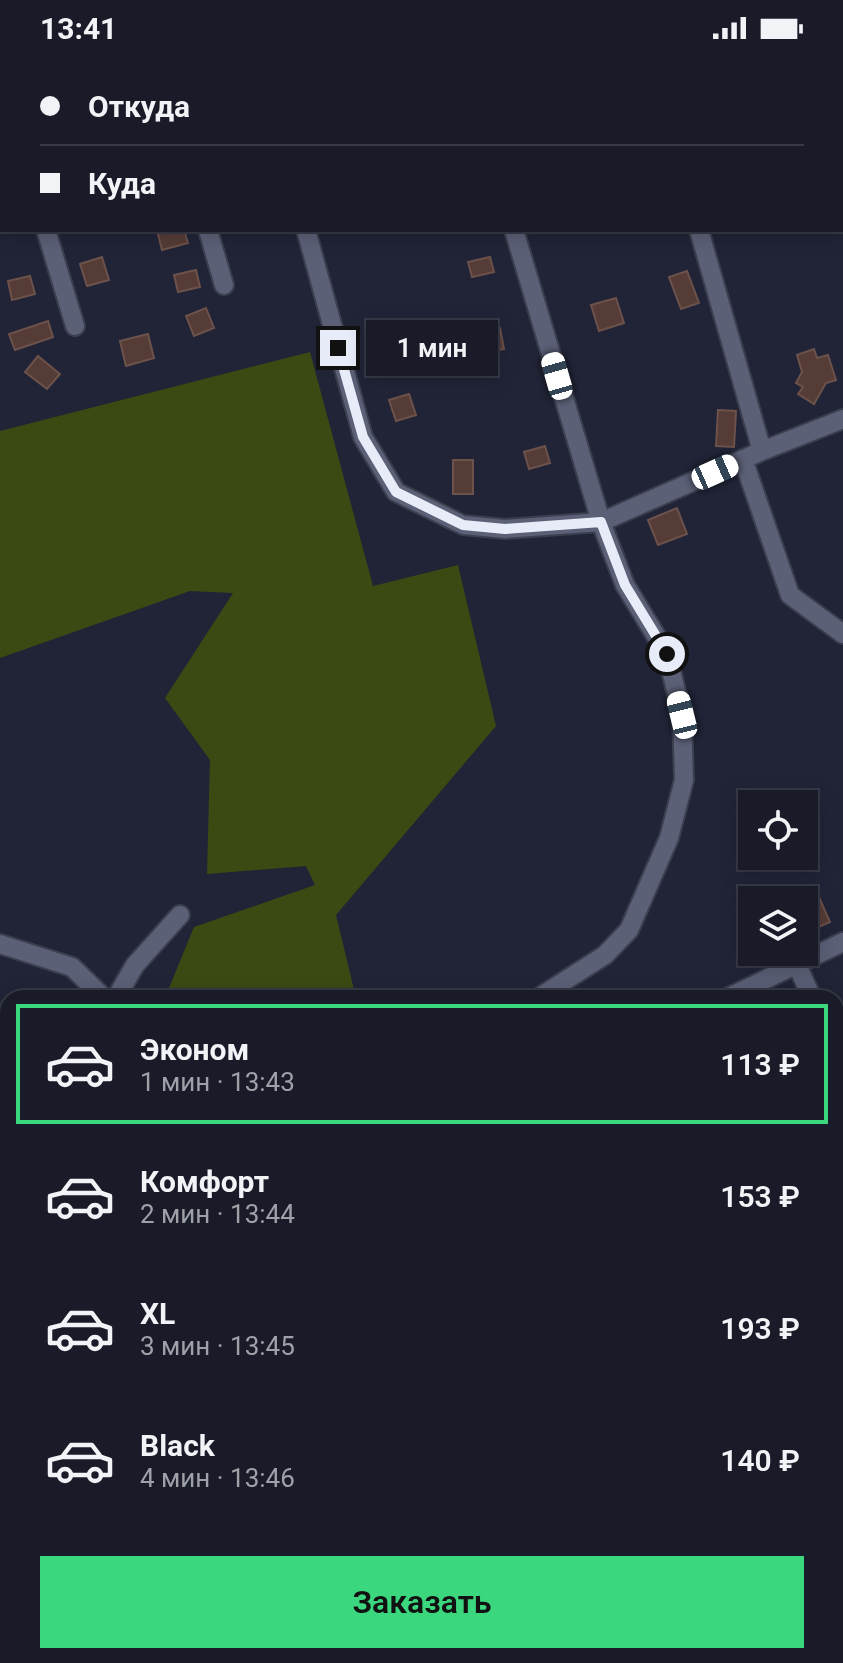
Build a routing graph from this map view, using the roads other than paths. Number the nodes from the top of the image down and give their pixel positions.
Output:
1 (47, 232) edge
2 (209, 232) edge
3 (307, 232) edge
4 (515, 232) edge
5 (700, 232) edge
6 (224, 285) dead end
7 (75, 326) dead end
8 (843, 419) edge
9 (762, 451) junction
10 (743, 459) junction
11 (601, 522) junction
12 (843, 634) edge
13 (180, 915) dead end
14 (843, 942) edge
15 (0, 944) edge
16 (818, 954) edge
17 (795, 966) edge
18 (797, 966) edge
19 (96, 990) edge
20 (121, 990) edge
21 (550, 990) edge
22 (744, 990) edge
23 (808, 990) edge

1 - 7 street
2 - 6 street
3 - 11 street
4 - 11 street
5 - 9 street
8 - 9 street
9 - 10 street
10 - 11 street
10 - 12 street
11 - 21 street
13 - 20 street
14 - 16 street
15 - 19 street
17 - 22 street
18 - 23 street

